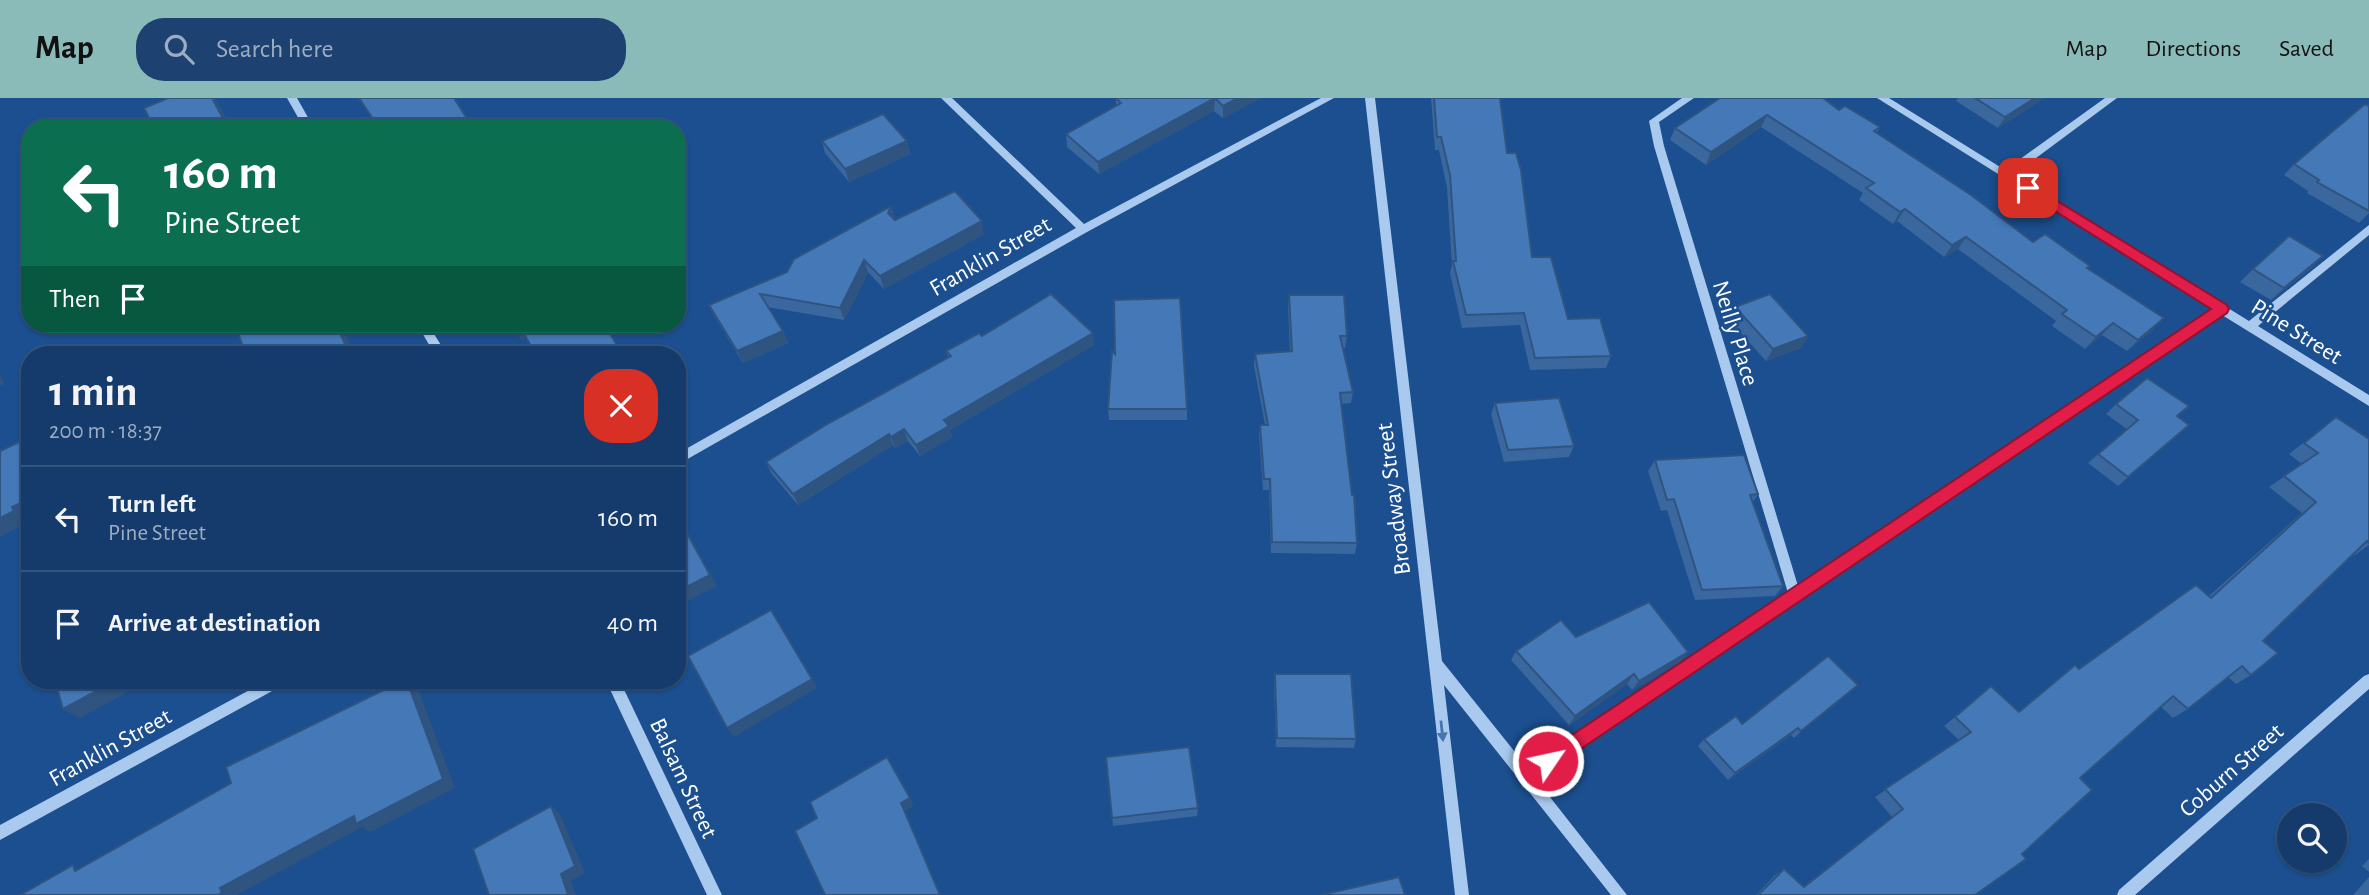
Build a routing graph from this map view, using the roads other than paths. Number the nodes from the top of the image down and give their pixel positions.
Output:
1 (292, 98) edge
2 (946, 98) edge
3 (1329, 98) edge
4 (1370, 98) edge
5 (1689, 98) edge
6 (1882, 98) edge
7 (2112, 98) edge
8 (304, 119) edge
9 (2007, 174) junction
10 (1083, 229) junction
11 (2369, 229) edge
12 (2222, 309) junction
13 (2250, 326) junction
14 (2369, 401) edge
15 (686, 455) edge
16 (1795, 596) junction
17 (1436, 663) junction
18 (2369, 680) edge
19 (263, 689) edge
20 (617, 689) edge
21 (1525, 776) junction
22 (0, 833) edge
23 (715, 895) edge
24 (1462, 895) edge
25 (1620, 895) edge
26 (2124, 895) edge

1 - 8 street
2 - 10 street
3 - 10 street, Franklin Street
4 - 17 street, Broadway Street
5 - 16 street, Neilly Place
6 - 9 street, Pine Street
7 - 9 street
9 - 12 street, Pine Street
10 - 15 street, Franklin Street
11 - 13 street
12 - 13 street, Pine Street
12 - 16 street
13 - 14 street, Pine Street
16 - 21 street
17 - 21 street
17 -> 24 street, Broadway Street
18 - 26 street, Coburn Street
19 - 22 street, Franklin Street
20 - 23 street, Balsam Street
21 - 25 street

